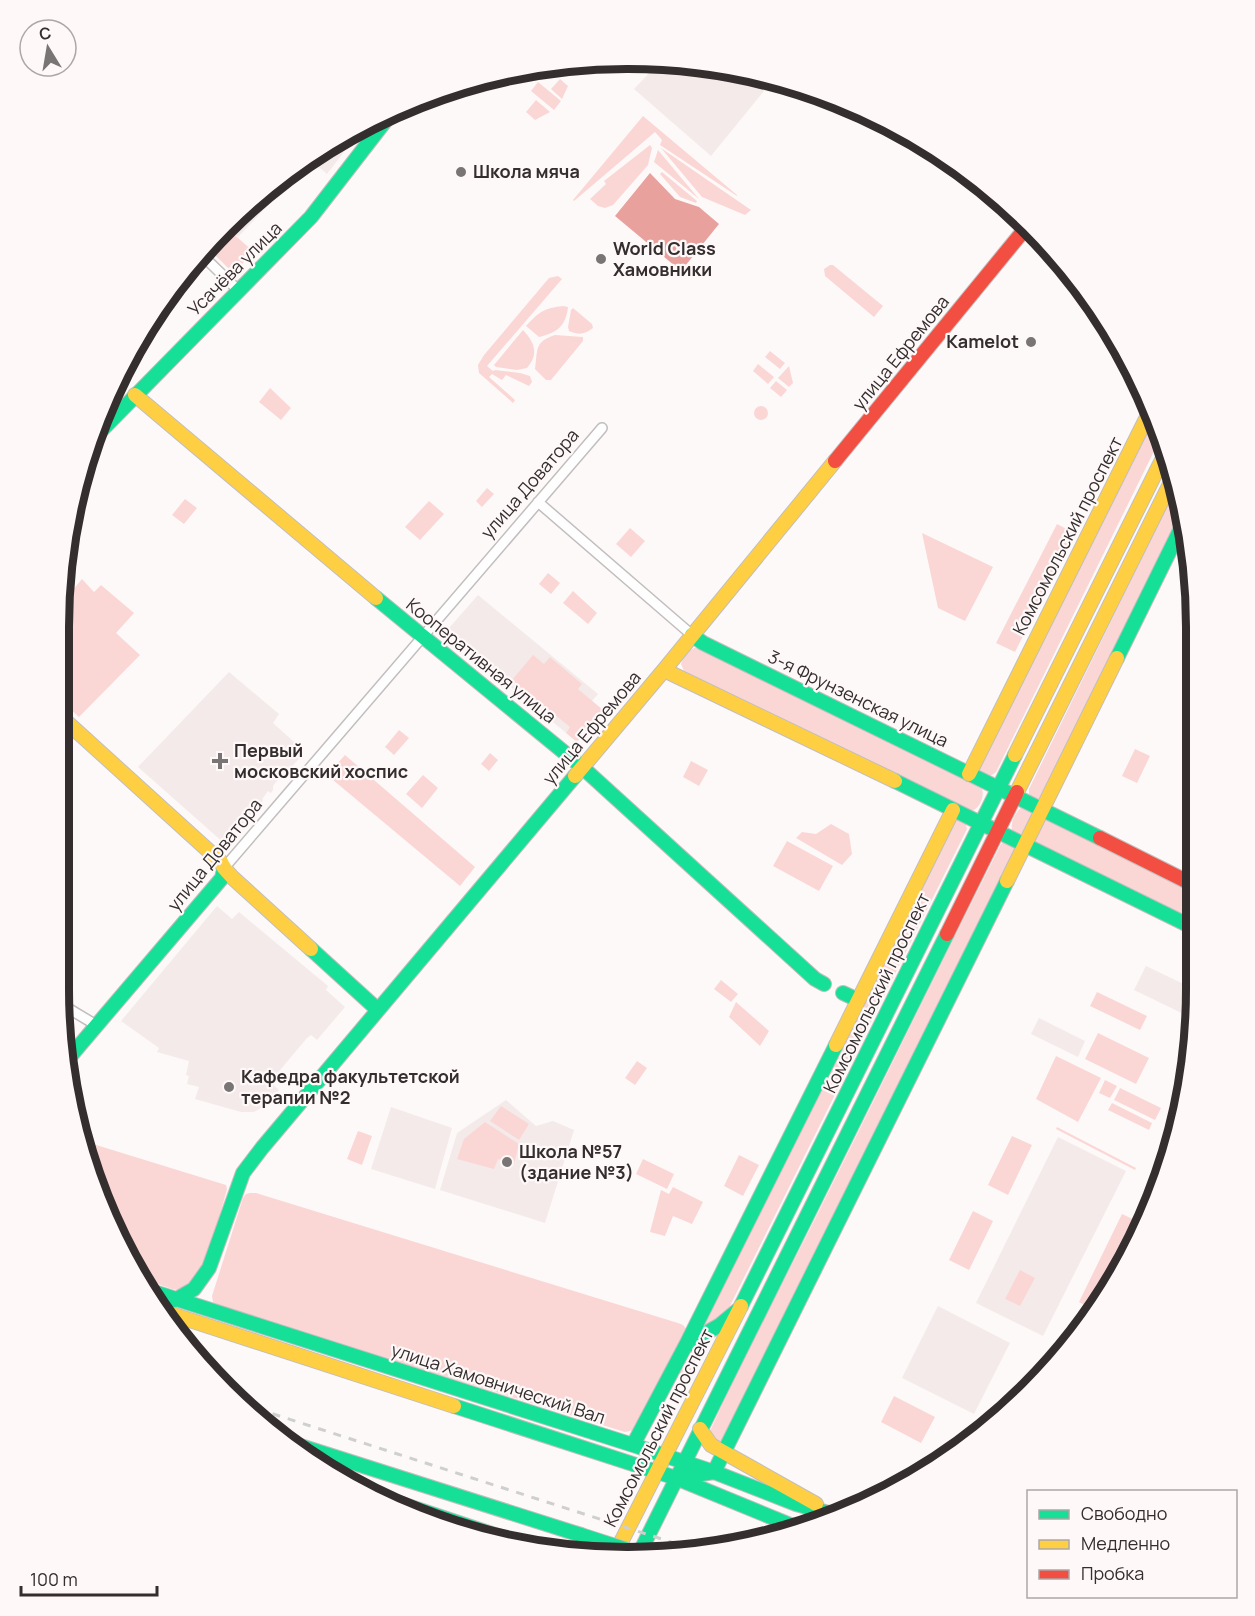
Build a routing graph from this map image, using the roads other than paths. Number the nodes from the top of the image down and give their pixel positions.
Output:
1 (381, 127) edge
2 (1022, 233) edge
3 (207, 260) edge
4 (239, 291) junction
5 (135, 396) junction
6 (1145, 420) edge
7 (109, 423) edge
8 (602, 428) dead end
9 (1161, 463) edge
10 (1168, 488) edge
11 (538, 502) junction
12 (1178, 535) edge
13 (692, 635) junction
14 (423, 637) junction
15 (664, 670) junction
16 (69, 724) edge
17 (582, 767) junction
18 (969, 774) junction
19 (999, 788) junction
20 (1015, 796) junction
21 (953, 810) junction
22 (1042, 810) junction
23 (981, 823) junction
24 (998, 831) junction
25 (1024, 844) junction
26 (224, 868) junction
27 (1186, 881) edge
28 (1186, 924) edge
29 (824, 984) dead end
30 (843, 993) dead end
31 (858, 1000) junction
32 (70, 1009) edge
33 (378, 1010) junction
34 (96, 1025) junction
35 (73, 1053) edge
36 (206, 1272) junction
37 (160, 1295) edge
38 (175, 1300) junction
39 (203, 1309) junction
40 (740, 1309) junction
41 (175, 1316) edge
42 (209, 1328) junction
43 (682, 1352) junction
44 (700, 1429) junction
45 (633, 1445) junction
46 (313, 1450) edge
47 (723, 1452) junction
48 (665, 1456) junction
49 (684, 1462) junction
50 (656, 1471) junction
51 (714, 1472) junction
52 (676, 1478) junction
53 (796, 1504) junction
54 (826, 1510) edge
55 (822, 1511) edge
56 (800, 1519) edge
57 (787, 1523) edge
58 (616, 1547) edge
59 (619, 1547) edge
60 (644, 1547) edge

1 - 4 street, Усачёва улица
2 - 13 street, улица Ефремова
3 - 4 street
4 - 5 street, Усачёва улица
5 - 7 street, Усачёва улица
5 - 14 street, Кооперативная улица
6 - 18 street, Комсомольский проспект
8 - 11 street, улица Доватора
9 - 19 street, Комсомольский проспект
10 - 20 street, Комсомольский проспект
11 - 13 street, 3-я Фрунзенская улица
11 - 14 street, улица Доватора
12 - 22 street
13 - 15 street, улица Ефремова
13 - 18 street, 3-я Фрунзенская улица
14 - 17 street, Кооперативная улица
14 - 26 street, улица Доватора
15 - 17 street, улица Ефремова
15 - 21 street
16 - 26 street
17 - 29 street, Кооперативная улица
17 - 33 street, улица Ефремова
18 - 19 street, 3-я Фрунзенская улица
19 - 20 street, 3-я Фрунзенская улица
19 - 23 street, Комсомольский проспект
20 - 22 street, 3-я Фрунзенская улица
20 - 24 street, Комсомольский проспект
21 - 23 street
21 - 31 street, Комсомольский проспект
22 - 25 street
22 - 27 street, 3-я Фрунзенская улица
23 - 24 street
23 - 40 street, Комсомольский проспект
24 - 25 street
24 - 44 street, Комсомольский проспект
25 - 28 street
25 - 47 street
26 - 33 street
26 - 34 street, улица Доватора
30 - 31 street
31 - 43 street, Комсомольский проспект
32 - 34 street
33 - 36 street, улица Ефремова
34 - 35 street, улица Доватора
36 - 38 street, улица Ефремова
36 - 39 street, улица Ефремова
37 - 38 street, улица Хамовнический Вал
38 - 39 street, улица Хамовнический Вал
39 - 42 street, улица Ефремова
39 - 45 street, улица Хамовнический Вал
40 - 43 street
40 - 48 street, Комсомольский проспект
41 - 42 street, улица Хамовнический Вал
42 - 50 street, улица Хамовнический Вал
43 - 45 street, Комсомольский проспект
44 - 47 street
44 - 49 street, Комсомольский проспект
45 - 48 street, улица Хамовнический Вал
46 - 58 street, bridge
47 - 51 street
47 - 54 street
48 - 49 street, улица Хамовнический Вал
48 - 50 street, Комсомольский проспект
49 - 51 street, улица Хамовнический Вал
49 - 52 street, Комсомольский проспект
50 - 52 street, улица Хамовнический Вал
50 - 59 street, Комсомольский проспект
51 - 52 street
51 - 53 street, улица Хамовнический Вал
52 - 57 street, улица Хамовнический Вал
52 - 60 street, Комсомольский проспект
53 - 55 street, улица Хамовнический Вал
53 - 56 street

